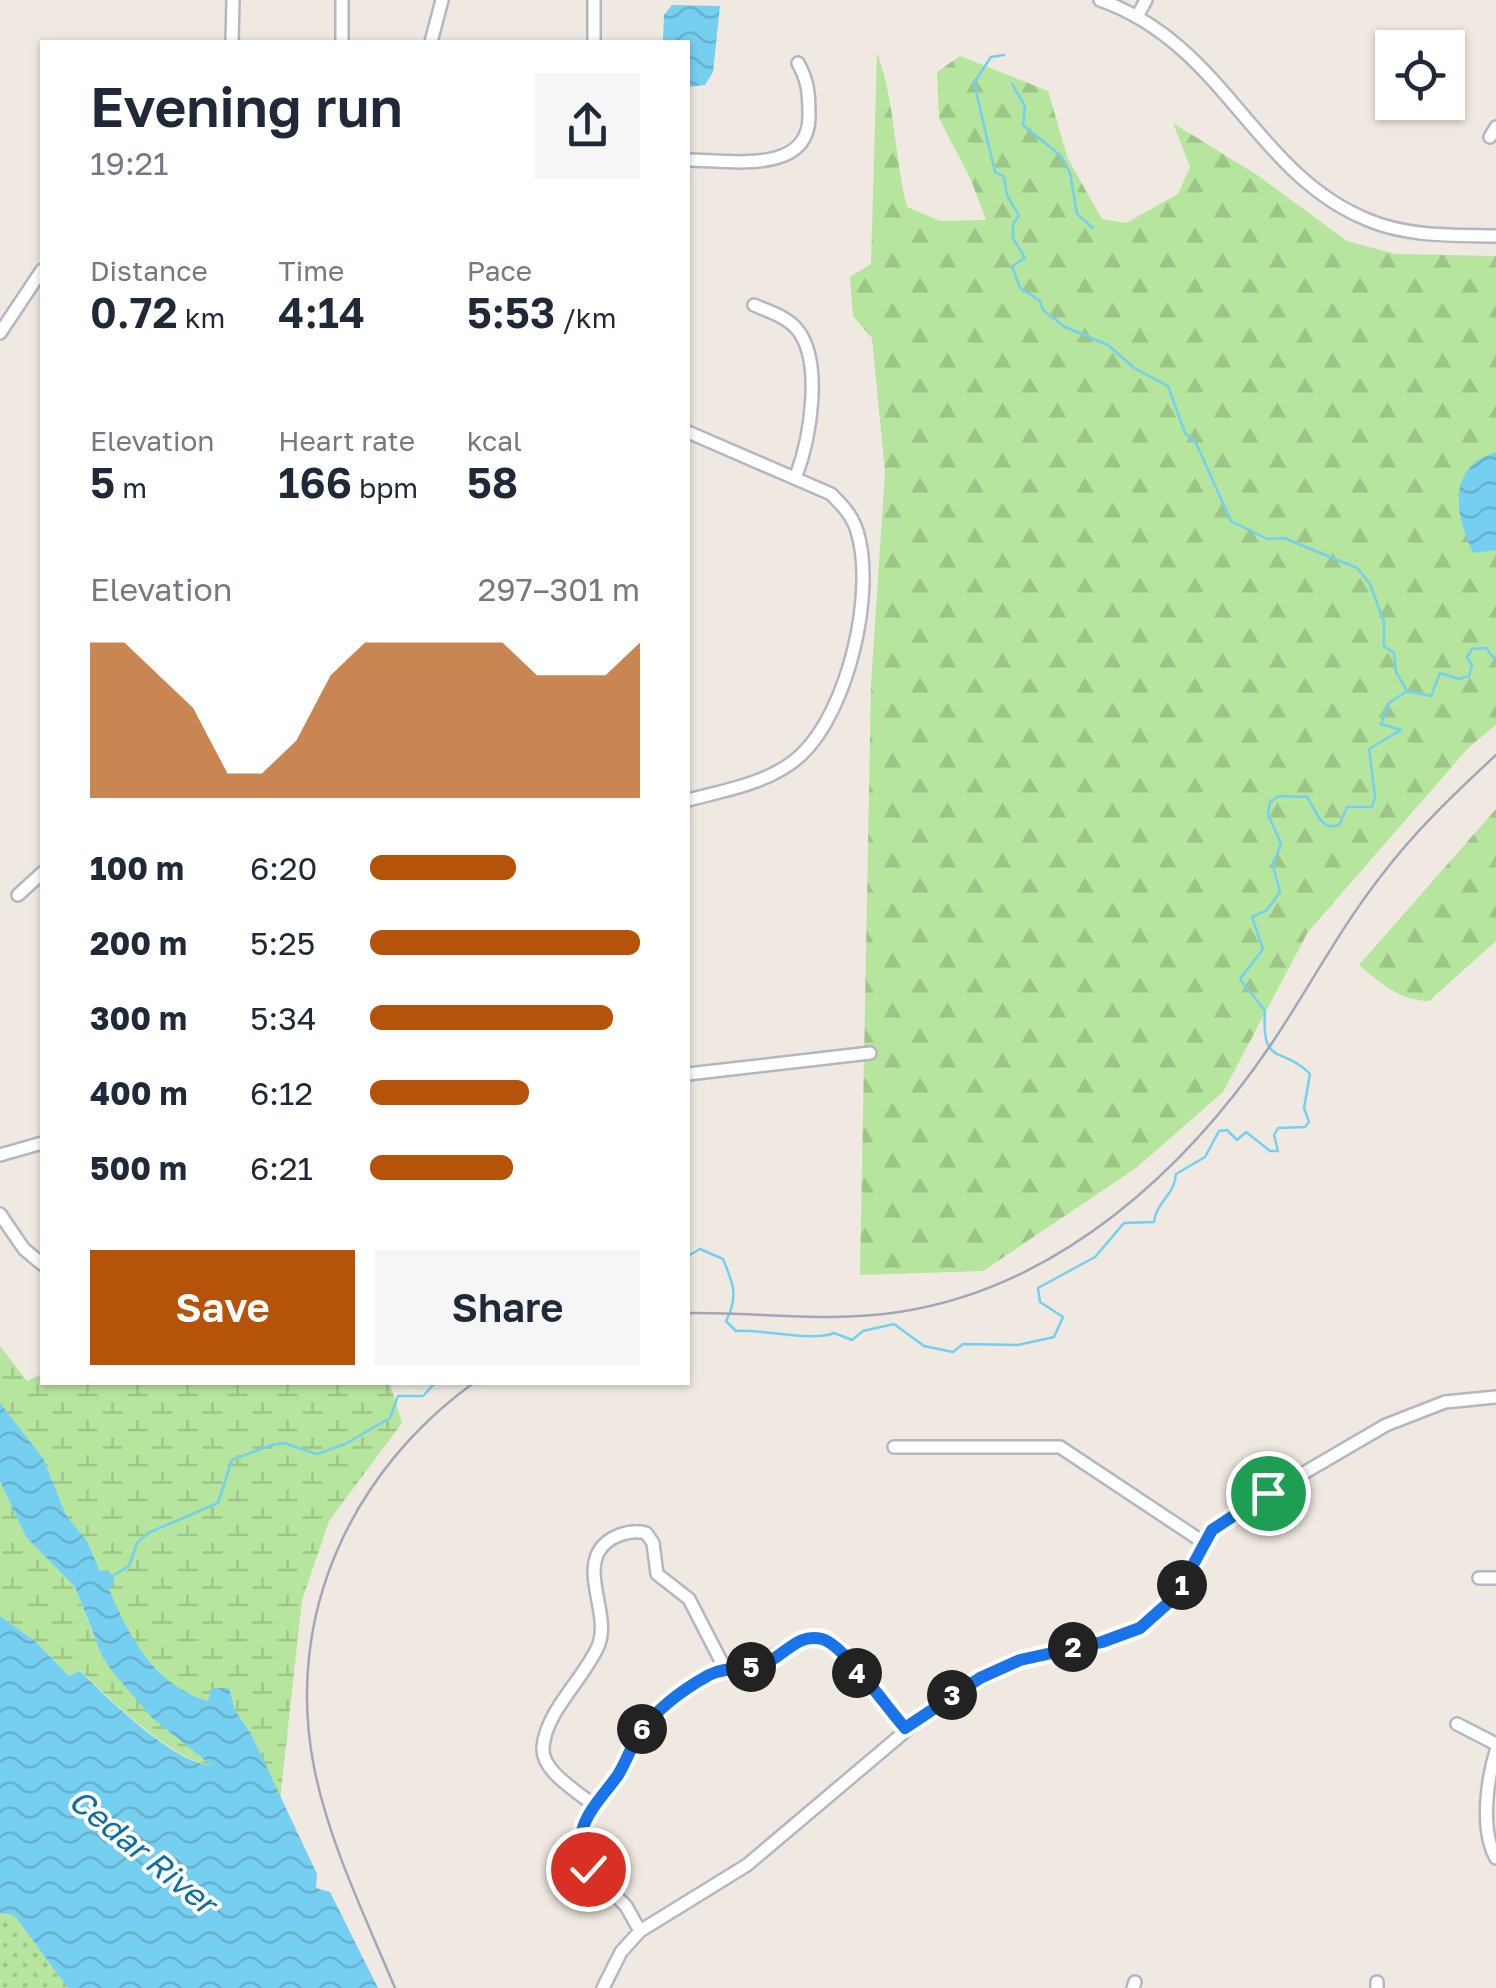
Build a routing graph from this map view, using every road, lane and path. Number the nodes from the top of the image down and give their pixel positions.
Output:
1 (233, 0) edge
2 (342, 0) edge
3 (442, 0) edge
4 (594, 0) edge
5 (1100, 0) edge
6 (1146, 0) edge
7 (1138, 15) junction
8 (232, 40) edge
9 (342, 40) edge
10 (431, 40) edge
11 (594, 40) edge
12 (798, 63) dead end
13 (690, 160) edge
14 (1496, 236) edge
15 (40, 273) edge
16 (754, 305) dead end
17 (0, 333) edge
18 (690, 433) edge
19 (796, 476) junction
20 (861, 589) junction
21 (876, 589) dead end
22 (690, 799) edge
23 (40, 875) edge
24 (18, 895) dead end
25 (870, 1052) dead end
26 (690, 1074) edge
27 (40, 1144) edge
28 (0, 1155) edge
29 (0, 1214) edge
30 (40, 1262) edge
31 (1496, 1398) edge
32 (894, 1447) dead end
33 (1203, 1542) junction
34 (1478, 1578) dead end
35 (1496, 1578) edge
36 (724, 1667) junction
37 (1457, 1724) dead end
38 (905, 1728) junction
39 (1496, 1747) edge
40 (592, 1804) junction
41 (1496, 1858) edge
42 (640, 1931) junction
43 (603, 1988) edge

1 - 8 street
2 - 9 street
3 - 10 street
4 - 11 street
5 - 7 street
6 - 7 street
7 - 14 street
12 - 13 street
15 - 17 street
16 - 19 street
18 - 19 street
19 - 20 street
20 - 21 street
20 - 22 street
23 - 24 street
25 - 26 street
27 - 28 street
29 - 30 street
31 - 33 street
32 - 33 street
33 - 38 street
34 - 35 street
36 - 38 street
36 - 40 street
36 - 40 street
37 - 39 street
38 - 42 street
39 - 41 street
40 - 42 street
42 - 43 street

